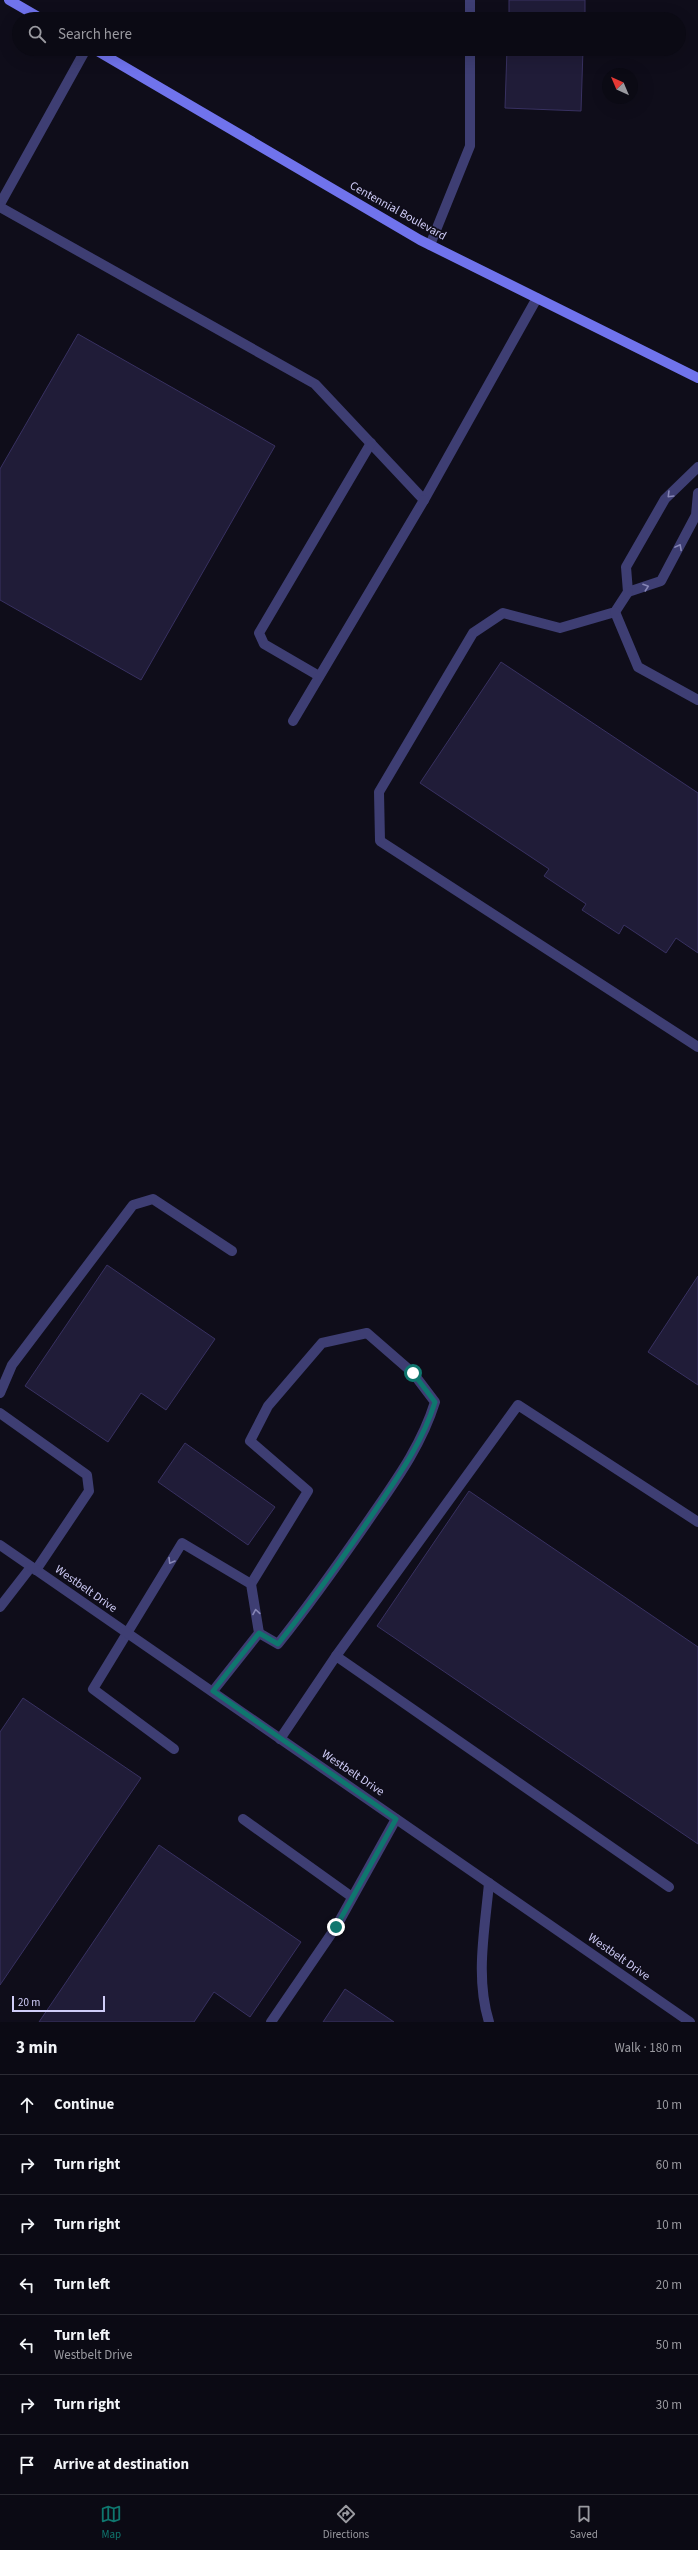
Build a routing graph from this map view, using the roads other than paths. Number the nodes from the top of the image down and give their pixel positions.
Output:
1 (9, 0) edge
2 (470, 0) edge
3 (30, 12) edge
4 (470, 12) edge
5 (82, 56) edge
6 (106, 56) edge
7 (470, 56) edge
8 (0, 205) edge
9 (430, 245) junction
10 (537, 298) junction
11 (698, 378) edge
12 (371, 443) junction
13 (698, 467) edge
14 (698, 493) edge
15 (424, 500) junction
16 (628, 592) junction
17 (616, 612) junction
18 (320, 676) junction
19 (698, 700) edge
20 (293, 721) dead end
21 (698, 1047) edge
22 (232, 1251) dead end
23 (0, 1393) edge
24 (0, 1413) edge
25 (698, 1522) edge
26 (0, 1546) edge
27 (33, 1568) junction
28 (251, 1584) junction
29 (0, 1607) edge
30 (259, 1633) junction
31 (128, 1634) junction
32 (336, 1656) junction
33 (213, 1691) junction
34 (280, 1739) junction
35 (174, 1749) dead end
36 (243, 1818) dead end
37 (396, 1819) junction
38 (489, 1883) junction
39 (669, 1887) dead end
40 (352, 1898) junction
41 (270, 2022) edge
42 (490, 2022) edge
43 (690, 2022) edge

1 - 3 street
2 - 4 street
5 - 8 street
6 - 9 street, Centennial Boulevard
7 - 9 street
8 - 12 street
9 - 10 street, Centennial Boulevard
10 - 11 street, Centennial Boulevard
10 - 15 street
12 - 15 street
12 - 18 street
13 -> 16 street
16 -> 14 street
15 - 18 street
16 - 17 street
17 - 19 street
17 - 21 street
18 - 20 street
22 - 23 street
24 - 27 street
25 - 32 street
26 - 27 street, Westbelt Drive
27 - 29 street
27 - 31 street, Westbelt Drive
30 -> 28 street
28 - 30 street
28 -> 31 street
30 - 33 street
31 - 33 street, Westbelt Drive
31 - 35 street
32 - 34 street
32 - 39 street
33 - 34 street, Westbelt Drive
34 - 37 street, Westbelt Drive
36 - 40 street
37 - 38 street, Westbelt Drive
37 - 40 street
38 - 42 street
38 - 43 street, Westbelt Drive
40 - 41 street

